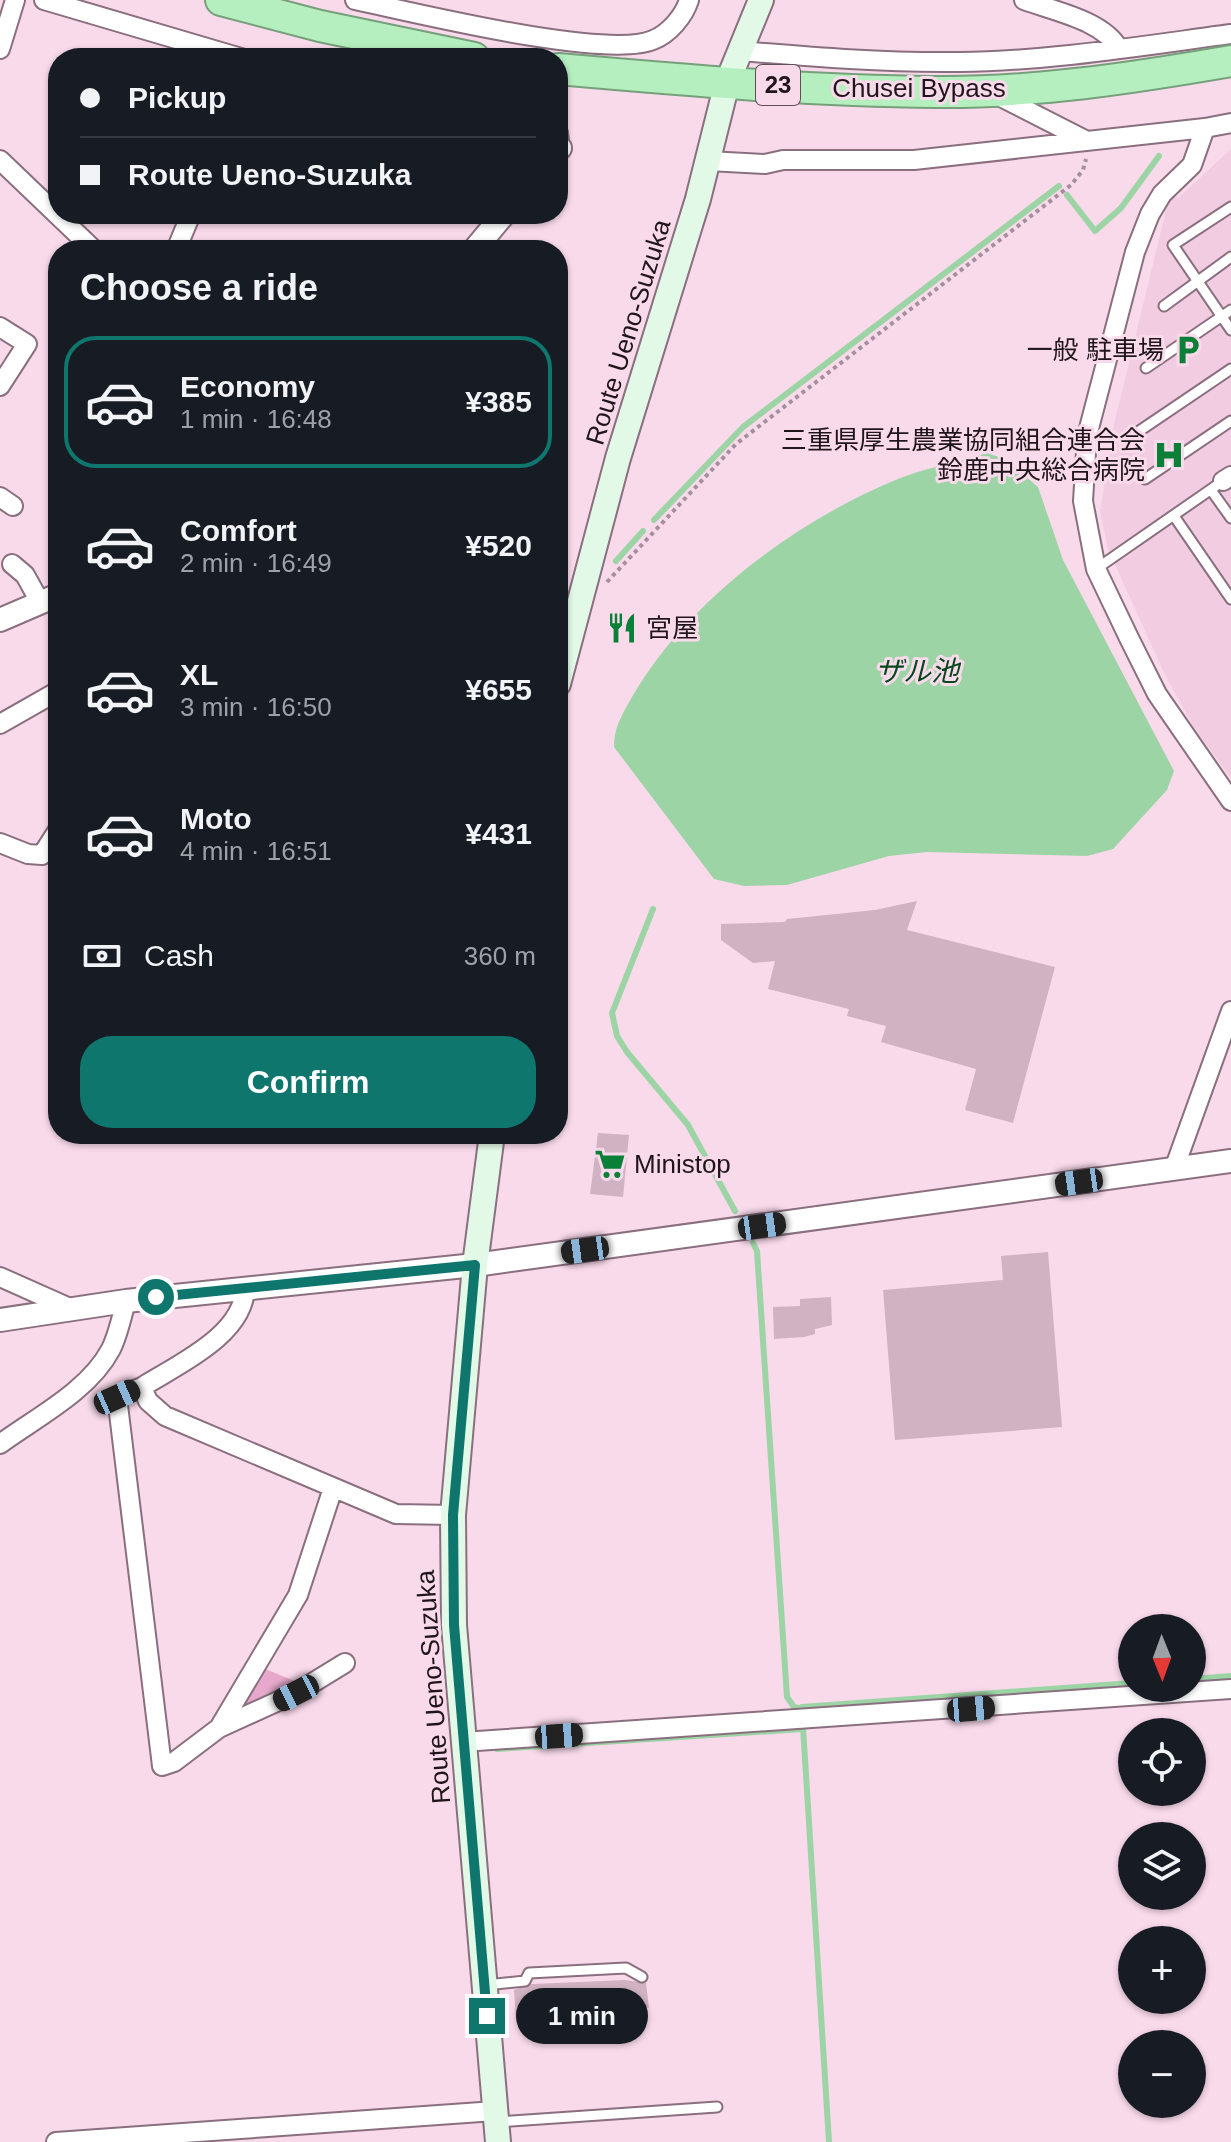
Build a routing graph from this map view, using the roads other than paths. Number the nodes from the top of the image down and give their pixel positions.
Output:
1 (15, 0) edge
2 (44, 0) edge
3 (221, 0) edge
4 (355, 0) edge
5 (689, 0) edge
6 (761, 0) edge
7 (1024, 0) edge
8 (1231, 34) edge
9 (207, 48) edge
10 (424, 48) edge
11 (0, 49) edge
12 (1119, 49) junction
13 (740, 51) junction
14 (1231, 61) edge
15 (568, 72) edge
16 (727, 83) junction
17 (988, 90) junction
18 (1231, 123) edge
19 (1205, 128) junction
20 (1085, 140) junction
21 (0, 160) edge
22 (708, 161) junction
23 (48, 206) edge
24 (1231, 207) edge
25 (67, 224) edge
26 (496, 224) edge
27 (84, 240) edge
28 (482, 240) edge
29 (1231, 257) edge
30 (1196, 279) junction
31 (1164, 306) dead end
32 (1227, 313) edge
33 (0, 327) edge
34 (1231, 330) edge
35 (1146, 368) dead end
36 (1231, 369) edge
37 (0, 386) edge
38 (1231, 421) edge
39 (1126, 440) dead end
40 (1145, 479) dead end
41 (1222, 482) edge
42 (1174, 516) junction
43 (1231, 518) edge
44 (12, 564) dead end
45 (1096, 569) junction
46 (48, 598) edge
47 (48, 599) edge
48 (1231, 599) edge
49 (0, 620) edge
50 (568, 641) edge
51 (48, 697) edge
52 (0, 724) edge
53 (1231, 801) edge
54 (0, 843) edge
55 (48, 846) edge
56 (1231, 1011) edge
57 (491, 1144) edge
58 (1231, 1161) edge
59 (1174, 1169) junction
60 (475, 1265) junction
61 (0, 1277) edge
62 (245, 1287) junction
63 (126, 1301) junction
64 (72, 1309) junction
65 (0, 1320) edge
66 (142, 1387) junction
67 (0, 1443) edge
68 (333, 1488) junction
69 (453, 1515) junction
70 (345, 1663) dead end
71 (1231, 1689) edge
72 (219, 1728) junction
73 (463, 1742) junction
74 (642, 1977) dead end
75 (484, 1985) junction
76 (717, 2107) dead end
77 (496, 2125) edge
78 (56, 2142) edge

1 - 11 street
2 - 9 street
3 - 10 highway
4 - 5 street
6 - 13 main road, Route Ueno-Suzuka
7 - 12 street
8 - 12 street
12 - 13 street
13 - 16 main road, Route Ueno-Suzuka
14 - 17 highway, Chusei Bypass / 23
15 - 16 highway, Chusei Bypass / 23
16 - 17 highway, Chusei Bypass / 23
16 - 22 main road, Route Ueno-Suzuka
17 - 20 street
18 - 19 street
19 - 20 street
19 - 45 street
20 - 22 street
21 - 23 street
22 - 50 main road, Route Ueno-Suzuka
24 - 30 lane
25 - 27 street
26 - 28 street
29 - 30 lane
30 - 31 lane
30 - 32 lane
32 - 34 lane
32 - 35 lane
33 - 37 street
36 - 39 lane
38 - 40 lane
41 - 42 lane
41 - 43 lane
42 - 45 lane
42 - 48 lane
44 - 46 street
45 - 53 street
47 - 49 street
51 - 52 street
54 - 55 street
56 - 59 street
57 - 60 main road, Route Ueno-Suzuka
58 - 59 street
59 - 60 street
60 - 62 street
60 - 69 main road, Route Ueno-Suzuka
61 - 64 street
62 - 63 street
62 - 66 street
63 - 64 street
63 - 67 street
64 - 65 street
66 - 68 street
66 - 72 street
68 - 69 street
68 - 72 street
69 - 73 main road, Route Ueno-Suzuka
70 - 72 street
71 - 73 street
73 - 75 main road, Route Ueno-Suzuka
74 - 75 lane
75 - 77 main road, Route Ueno-Suzuka
76 - 77 lane
77 - 78 street

